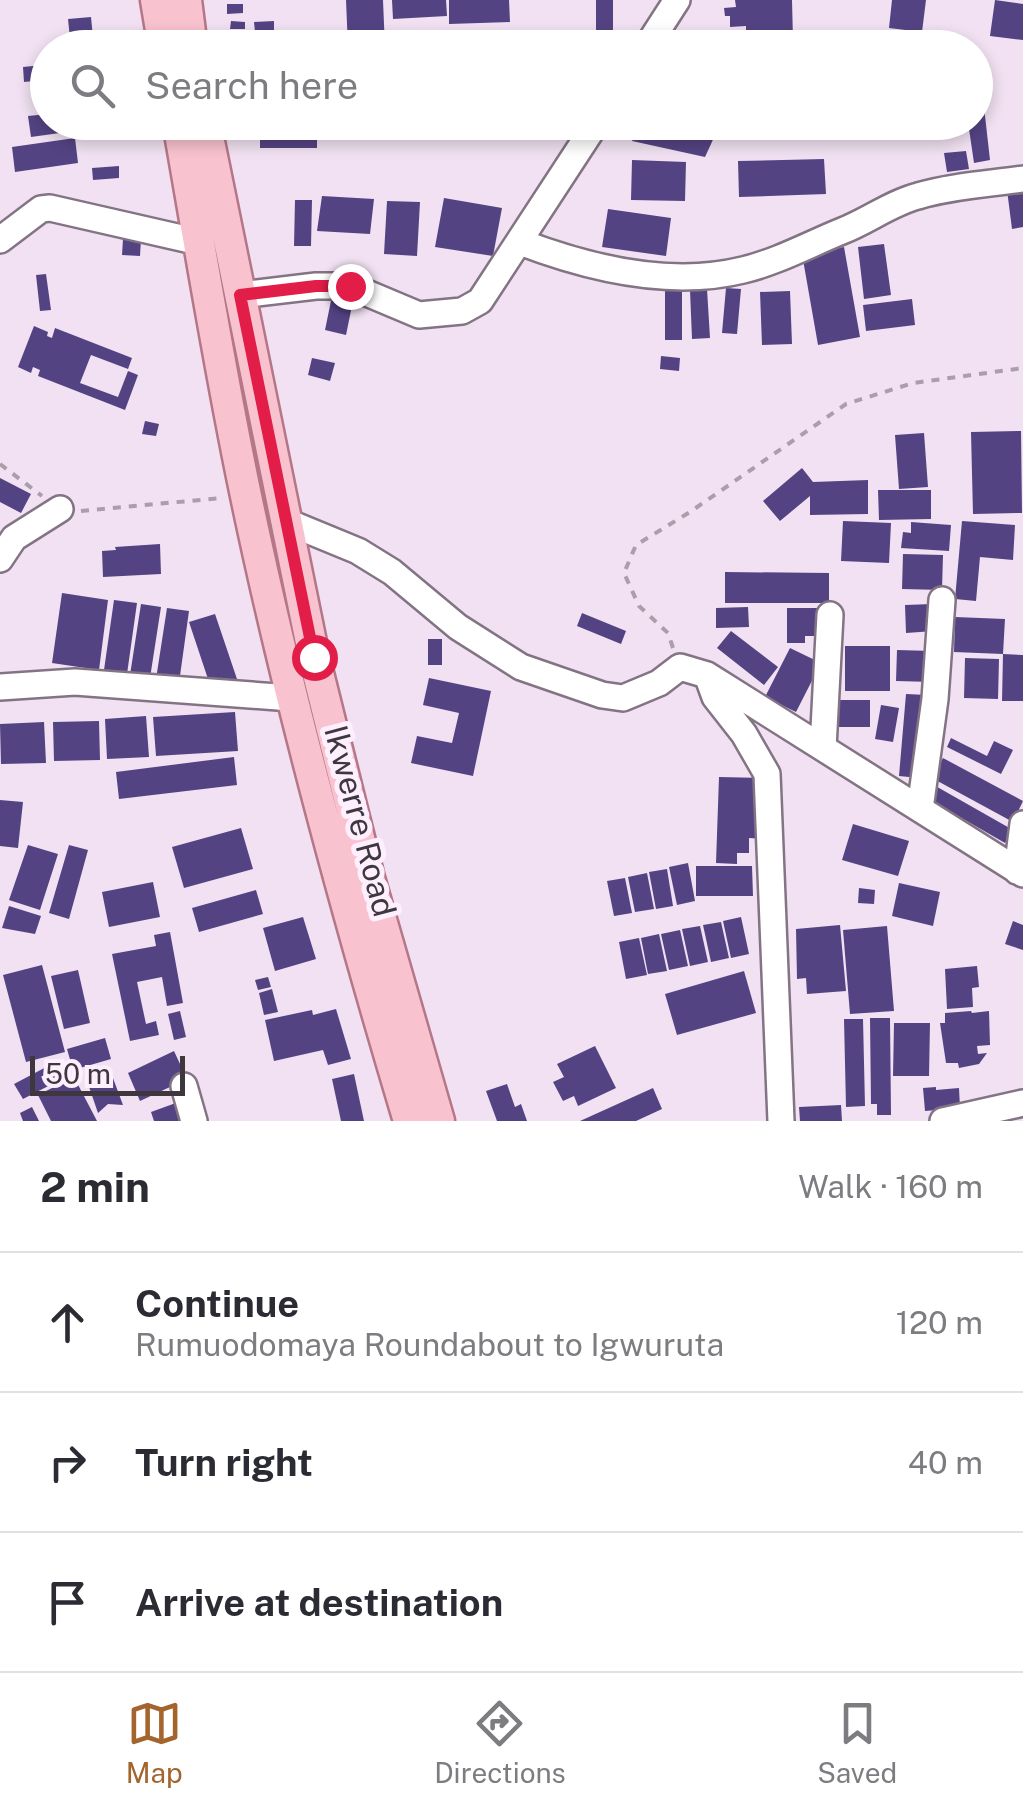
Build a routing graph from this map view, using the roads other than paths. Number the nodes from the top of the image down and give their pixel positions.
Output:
1 (156, 0) edge
2 (186, 0) edge
3 (677, 0) edge
4 (161, 30) edge
5 (190, 30) edge
6 (658, 30) edge
7 (181, 140) edge
8 (209, 140) edge
9 (586, 140) edge
10 (1023, 180) edge
11 (0, 240) edge
12 (199, 242) junction
13 (520, 242) junction
14 (240, 295) junction
15 (60, 509) road end
16 (285, 521) junction
17 (0, 558) edge
18 (942, 600) dead end
19 (830, 615) dead end
20 (708, 675) junction
21 (0, 687) edge
22 (292, 698) junction
23 (823, 748) junction
24 (920, 809) junction
25 (1023, 824) edge
26 (1020, 872) edge
27 (184, 1086) dead end
28 (1023, 1103) edge
29 (428, 1120) edge
30 (194, 1121) edge
31 (781, 1121) edge
32 (943, 1121) edge

1 - 4 main road
2 - 5 main road
3 - 6 street
7 - 12 main road, Ikwerre Road
8 - 14 main road
9 - 13 street
10 - 13 street
11 - 12 street
12 - 22 main road, Ikwerre Road
13 - 14 street
14 - 16 main road
15 - 17 street
16 - 20 street
16 - 29 main road
18 - 24 street
19 - 23 street
20 - 23 street
20 - 31 street
21 - 22 street
22 - 29 main road, Ikwerre Road
23 - 24 street
24 - 26 street
25 - 26 street
27 - 30 street
28 - 32 street

